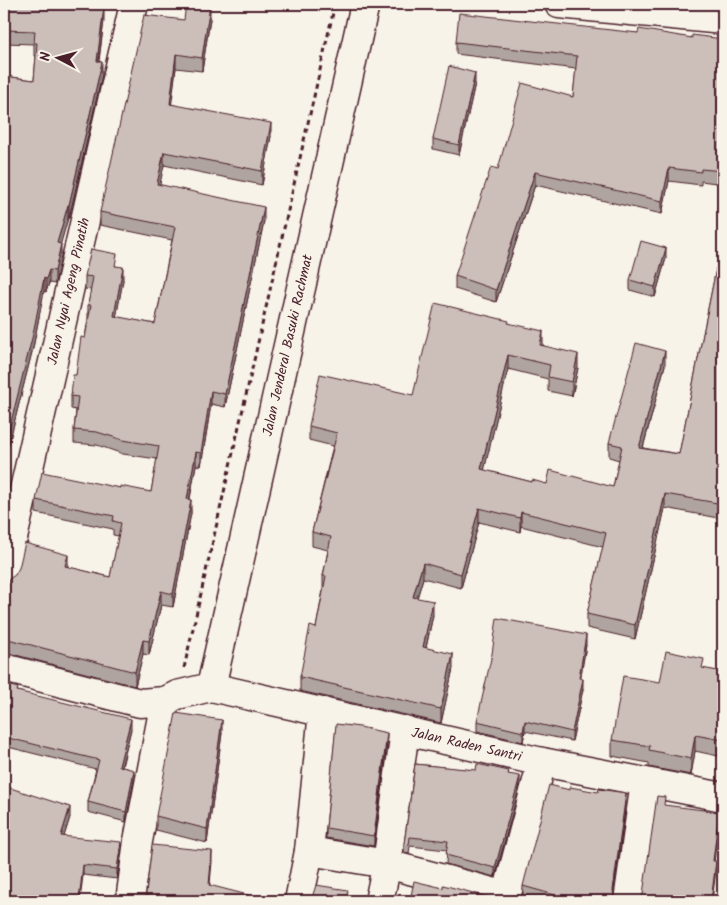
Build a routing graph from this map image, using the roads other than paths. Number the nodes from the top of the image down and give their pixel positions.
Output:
1 (134, 4) edge
2 (365, 4) edge
3 (560, 4) edge
4 (723, 20) edge
5 (4, 578) edge
6 (4, 668) edge
7 (211, 687) junction
8 (171, 698) junction
9 (323, 712) junction
10 (405, 730) junction
11 (542, 762) junction
12 (645, 782) junction
13 (723, 797) edge
14 (309, 851) junction
15 (387, 864) junction
16 (506, 899) edge
17 (130, 901) edge
18 (299, 901) edge
19 (379, 901) edge
20 (628, 901) edge

1 - 5 street, Jalan Nyai Ageng Pinatih
2 - 7 street, Jalan Jenderal Basuki Rachmat
3 - 4 street
6 - 8 street
7 - 8 street
7 - 9 street, Jalan Raden Santri
8 - 17 street
9 - 10 street, Jalan Raden Santri
9 - 14 street
10 - 11 street, Jalan Raden Santri
10 - 15 street
11 - 12 street, Jalan Raden Santri
11 - 16 street
12 - 13 street, Jalan Raden Santri
12 - 20 street
14 - 15 street
14 - 18 street
15 - 16 street
15 - 19 street

